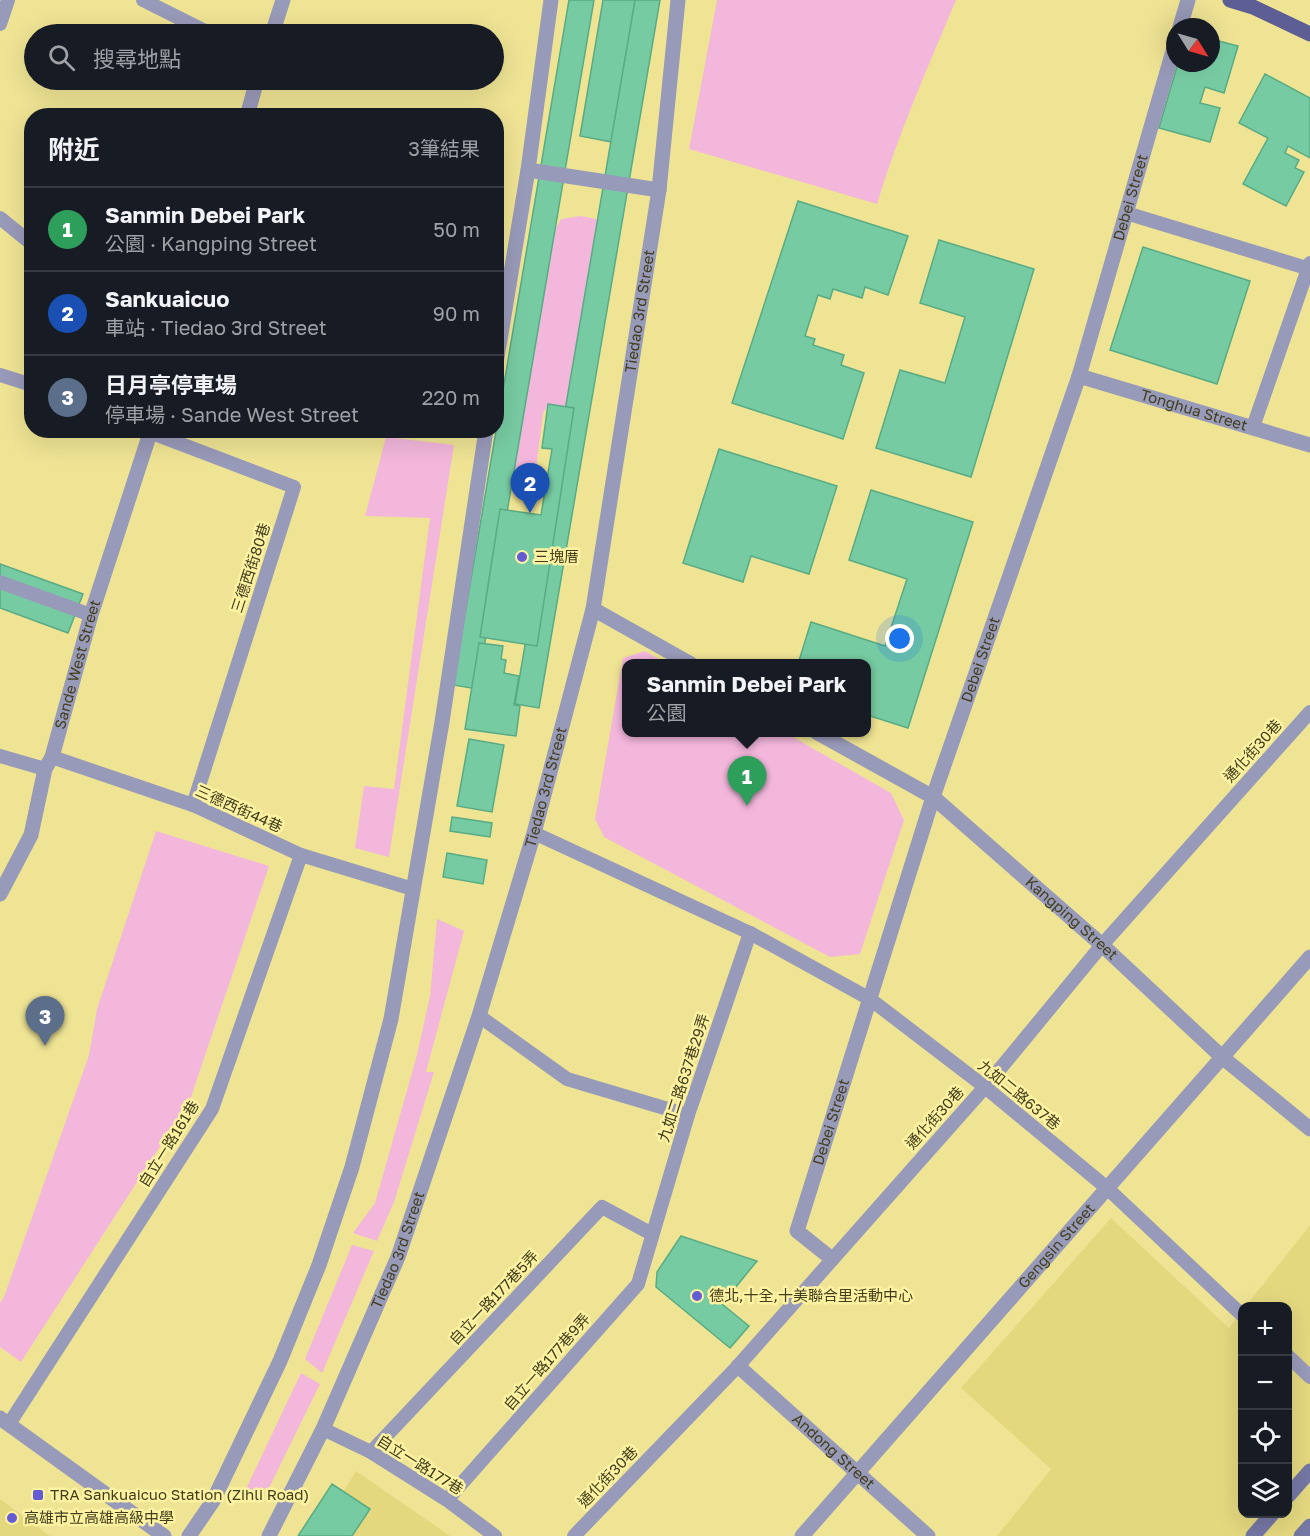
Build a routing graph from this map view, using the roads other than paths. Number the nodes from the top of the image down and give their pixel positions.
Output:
1 (8, 0) edge
2 (143, 0) edge
3 (283, 0) edge
4 (551, 0) edge
5 (678, 0) edge
6 (1188, 0) edge
7 (1230, 0) edge
8 (1255, 3) edge
9 (1183, 18) edge
10 (0, 24) edge
11 (192, 24) edge
12 (275, 24) edge
13 (1310, 34) edge
14 (1167, 72) edge
15 (255, 90) edge
16 (249, 108) edge
17 (528, 170) junction
18 (659, 190) junction
19 (1126, 213) junction
20 (0, 218) edge
21 (24, 238) edge
22 (1309, 267) edge
23 (504, 316) edge
24 (0, 375) edge
25 (1079, 376) junction
26 (24, 382) edge
27 (1253, 427) junction
28 (147, 438) edge
29 (167, 438) edge
30 (485, 438) edge
31 (1310, 445) edge
32 (0, 582) edge
33 (593, 609) junction
34 (91, 615) junction
35 (684, 659) edge
36 (1310, 712) edge
37 (825, 737) edge
38 (0, 756) edge
39 (48, 763) junction
40 (933, 797) junction
41 (193, 805) junction
42 (534, 833) junction
43 (301, 855) junction
44 (413, 889) junction
45 (0, 894) edge
46 (750, 933) junction
47 (1102, 945) junction
48 (1310, 957) edge
49 (870, 999) junction
50 (479, 1016) junction
51 (1222, 1057) junction
52 (985, 1087) junction
53 (688, 1115) junction
54 (1310, 1129) edge
55 (1107, 1188) junction
56 (652, 1234) junction
57 (832, 1259) junction
58 (1238, 1311) edge
59 (1292, 1361) edge
60 (738, 1366) junction
61 (1310, 1377) edge
62 (5, 1421) edge
63 (323, 1429) junction
64 (371, 1452) junction
65 (1310, 1471) edge
66 (857, 1473) junction
67 (1292, 1491) edge
68 (447, 1500) junction
69 (1269, 1518) edge
70 (1310, 1526) edge
71 (164, 1536) edge
72 (189, 1536) edge
73 (269, 1536) edge
74 (495, 1536) edge
75 (574, 1536) edge
76 (802, 1536) edge
77 (928, 1536) edge
78 (1253, 1536) edge
79 (1301, 1536) edge

1 - 10 lane
2 - 11 lane
3 - 12 street
4 - 17 street
5 - 18 street, Tiedao 3rd Street
6 - 9 street
7 - 8 main road
8 - 13 main road
14 - 19 street, Debei Street
15 - 16 street
17 - 18 street
17 - 23 street
18 - 33 street, Tiedao 3rd Street
19 - 22 lane
19 - 25 street, Debei Street
20 - 21 lane
22 - 27 lane
24 - 26 lane
25 - 27 street, Tonghua Street
25 - 40 street, Debei Street
27 - 31 street, Tonghua Street
28 - 34 street, Sande West Street
29 - 41 lane, 三德西街80巷
30 - 44 street
32 - 34 lane
33 - 35 street
33 - 42 street, Tiedao 3rd Street
34 - 39 street, Sande West Street
36 - 47 lane, 通化街30巷
37 - 40 street, Kangping Street
38 - 39 lane, 三德西街44巷
39 - 41 lane, 三德西街44巷
39 - 45 street, Sande West Street
40 - 47 street, Kangping Street
40 - 49 street, Debei Street
41 - 43 lane, 三德西街44巷
42 - 46 lane, 九如二路637巷
42 - 50 street, Tiedao 3rd Street
43 - 44 lane, 三德西街44巷
43 - 62 lane, 自立一路161巷
44 - 72 street
46 - 49 lane, 九如二路637巷
46 - 53 lane, 九如二路637巷29弄
47 - 51 street, Kangping Street
47 - 52 lane, 通化街30巷
48 - 51 street, Gengsin Street
49 - 52 lane, 九如二路637巷
49 - 57 street, Debei Street
50 - 53 lane
50 - 63 street, Tiedao 3rd Street
51 - 54 street, Kangping Street
51 - 55 street, Gengsin Street
52 - 55 lane, 九如二路637巷
52 - 57 lane, 通化街30巷
53 - 56 lane, 九如二路637巷29弄
55 - 58 lane, 九如二路637巷
55 - 66 street, Gengsin Street
56 - 64 lane, 自立一路177巷5弄
56 - 68 lane, 自立一路177巷9弄
57 - 60 lane, 通化街30巷
59 - 61 lane
60 - 66 street, Andong Street
60 - 75 lane, 通化街30巷
62 - 71 street
63 - 64 lane, 自立一路177巷
63 - 73 street, Tiedao 3rd Street
64 - 68 lane, 自立一路177巷
65 - 67 street
66 - 76 street, Gengsin Street
66 - 77 street, Andong Street
68 - 74 lane, 自立一路177巷
69 - 78 street
70 - 79 street

